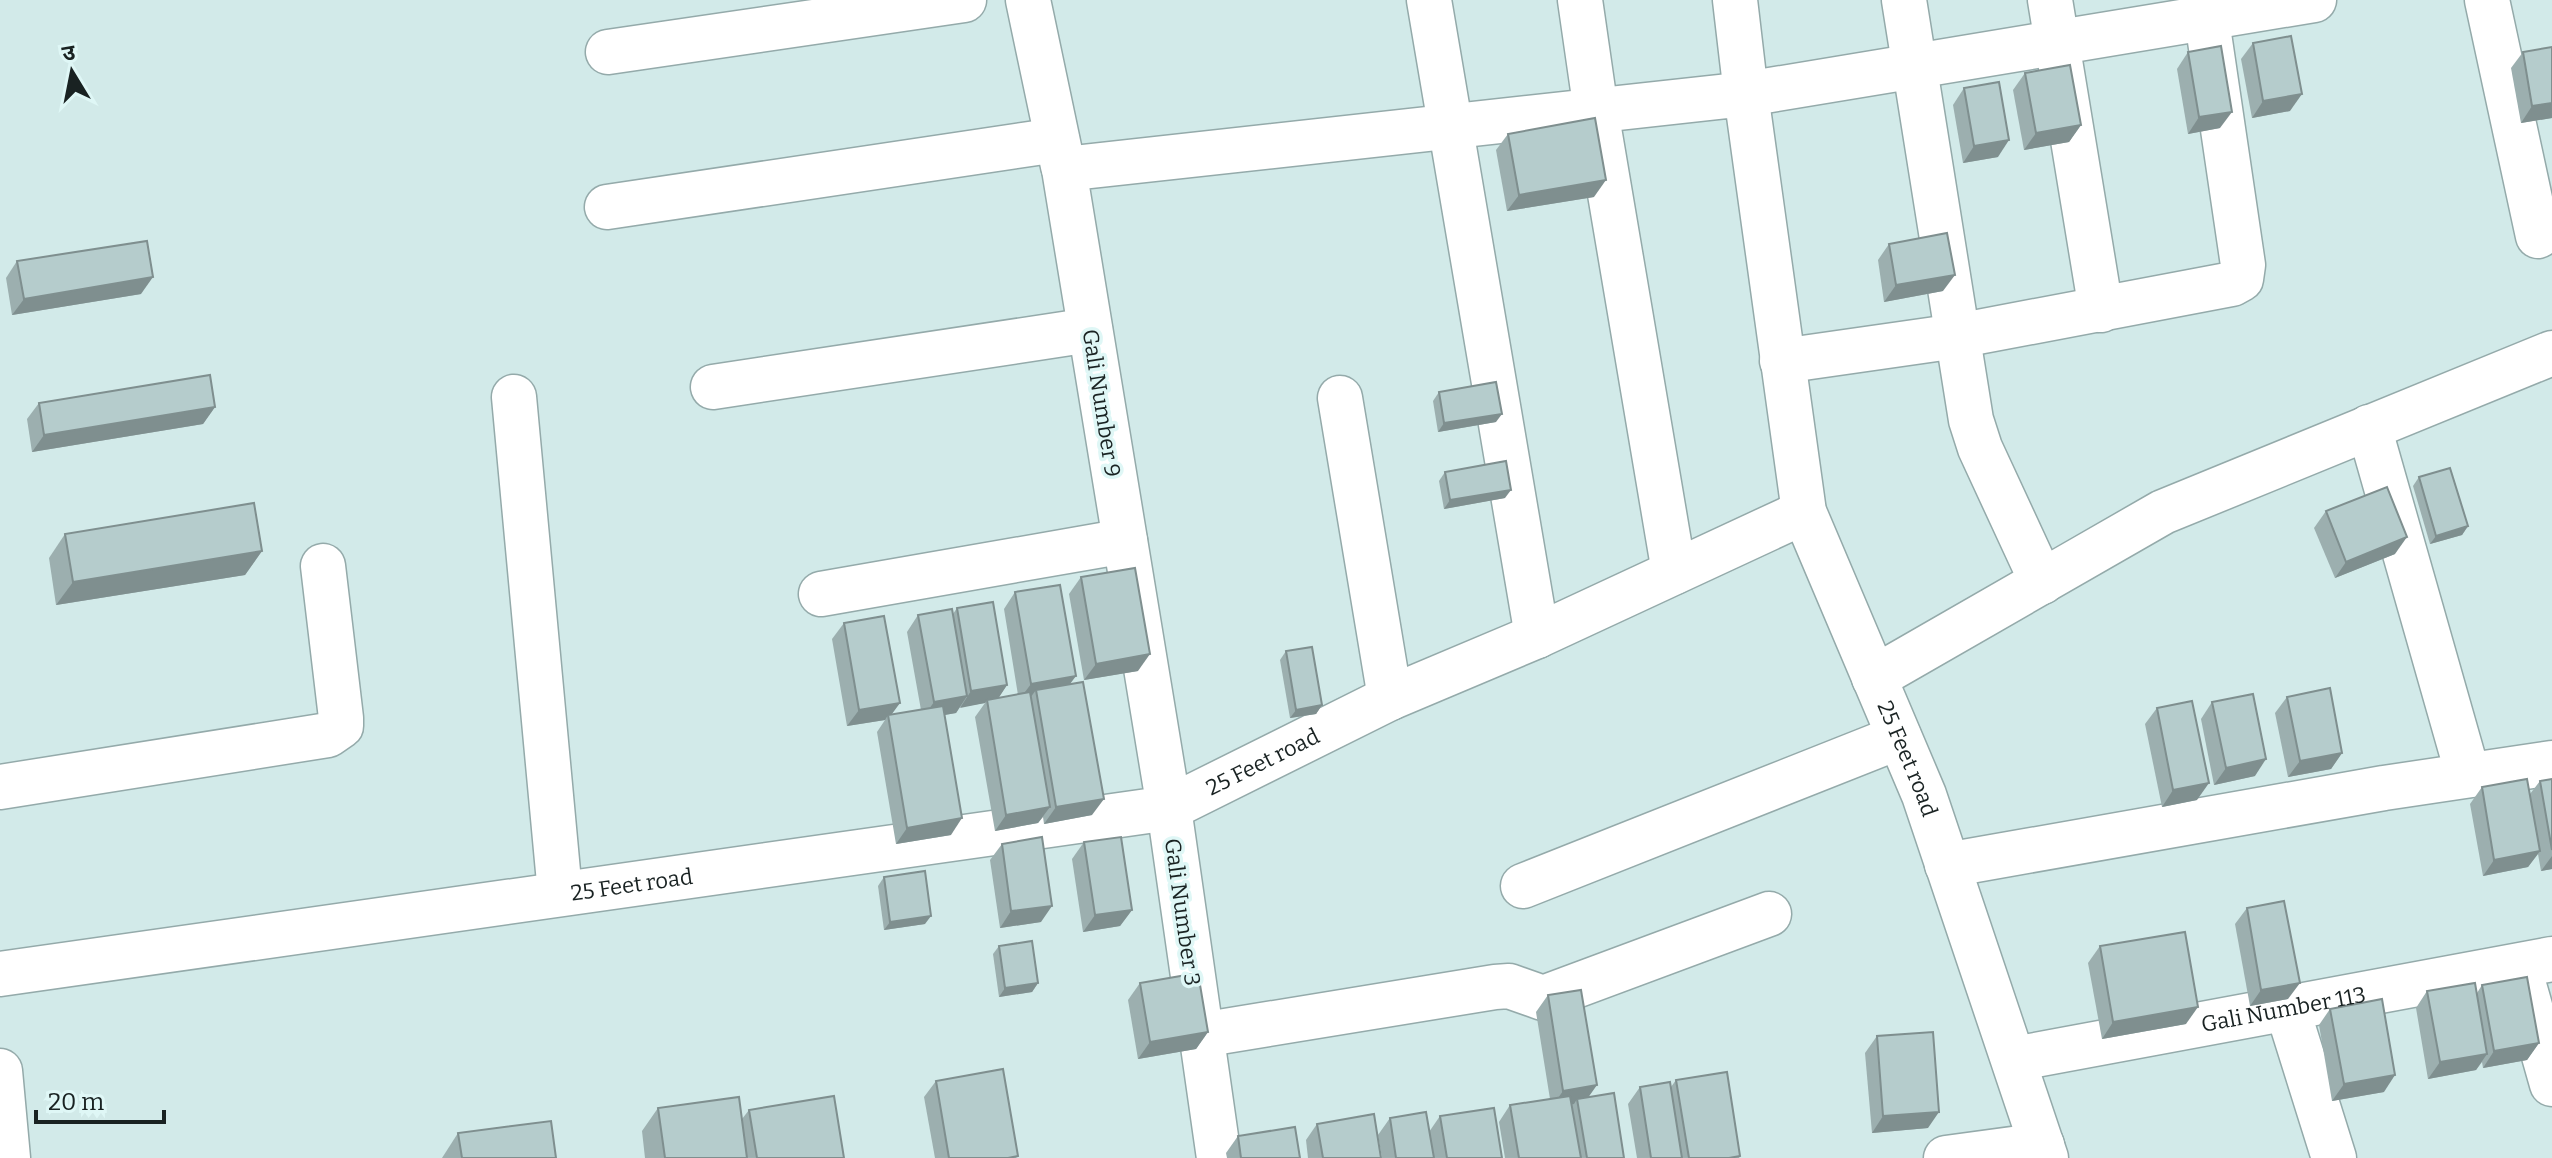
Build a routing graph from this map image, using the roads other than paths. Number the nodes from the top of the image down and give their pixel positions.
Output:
1 (964, 0) edge
2 (1028, 0) edge
3 (1429, 0) edge
4 (1580, 0) edge
5 (1735, 0) edge
6 (1904, 0) edge
7 (2050, 0) edge
8 (2314, 0) edge
9 (2487, 0) edge
10 (2206, 9) edge
11 (2057, 43) junction
12 (608, 52) dead end
13 (1915, 66) junction
14 (1746, 94) junction
15 (1596, 111) junction
16 (1451, 126) junction
17 (1060, 154) junction
18 (607, 207) dead end
19 (2538, 236) dead end
20 (2101, 310) junction
21 (1090, 330) junction
22 (1957, 336) junction
23 (2552, 353) edge
24 (1782, 361) junction
25 (713, 387) dead end
26 (514, 397) dead end
27 (1340, 398) dead end
28 (2369, 427) junction
29 (1804, 512) junction
30 (1125, 541) junction
31 (323, 566) dead end
32 (1674, 572) junction
33 (2042, 582) junction
34 (821, 594) dead end
35 (1537, 636) junction
36 (1874, 678) junction
37 (1390, 698) junction
38 (1899, 737) junction
39 (2552, 763) edge
40 (2468, 775) junction
41 (0, 787) edge
42 (1169, 808) junction
43 (1947, 865) junction
44 (1523, 886) dead end
45 (560, 893) junction
46 (1769, 914) dead end
47 (2535, 962) edge
48 (0, 974) edge
49 (2287, 1008) junction
50 (1201, 1035) junction
51 (2014, 1059) junction
52 (0, 1071) edge
53 (2552, 1084) edge
54 (2044, 1151) edge
55 (8, 1158) edge
56 (1219, 1158) edge
57 (1946, 1158) edge
58 (2334, 1158) edge

1 - 12 street
2 - 17 street, Gali Number 9
3 - 16 street
4 - 15 street
5 - 14 street
6 - 13 street
7 - 11 street
8 - 10 street
9 - 19 street
10 - 11 street
10 - 20 street
11 - 13 street
11 - 20 street
13 - 14 street
13 - 22 street
14 - 15 street
14 - 24 street
15 - 16 street
15 - 32 street
16 - 17 street
16 - 35 street
17 - 18 street
17 - 21 street, Gali Number 9
20 - 22 street
21 - 25 street
21 - 30 street, Gali Number 9
22 - 24 street
22 - 33 street
23 - 28 street
24 - 29 street
26 - 45 street
27 - 37 street
28 - 33 street
28 - 40 street
29 - 32 street, 25 Feet road
29 - 36 street, 25 Feet road
30 - 34 street
30 - 42 street, Gali Number 9
31 - 41 street
32 - 35 street, 25 Feet road
33 - 36 street
35 - 37 street, 25 Feet road
36 - 38 street, 25 Feet road
37 - 42 street, 25 Feet road
38 - 43 street, 25 Feet road
38 - 44 street
39 - 40 street
40 - 43 street
42 - 45 street, 25 Feet road
42 - 50 street, Gali Number 3
43 - 51 street, 25 Feet road
45 - 48 street, 25 Feet road
46 - 50 street
47 - 49 street, Gali Number 113
47 - 53 street
49 - 51 street, Gali Number 113
49 - 58 street
50 - 56 street, Gali Number 3
51 - 54 street, 25 Feet road
52 - 55 street
54 - 57 street

